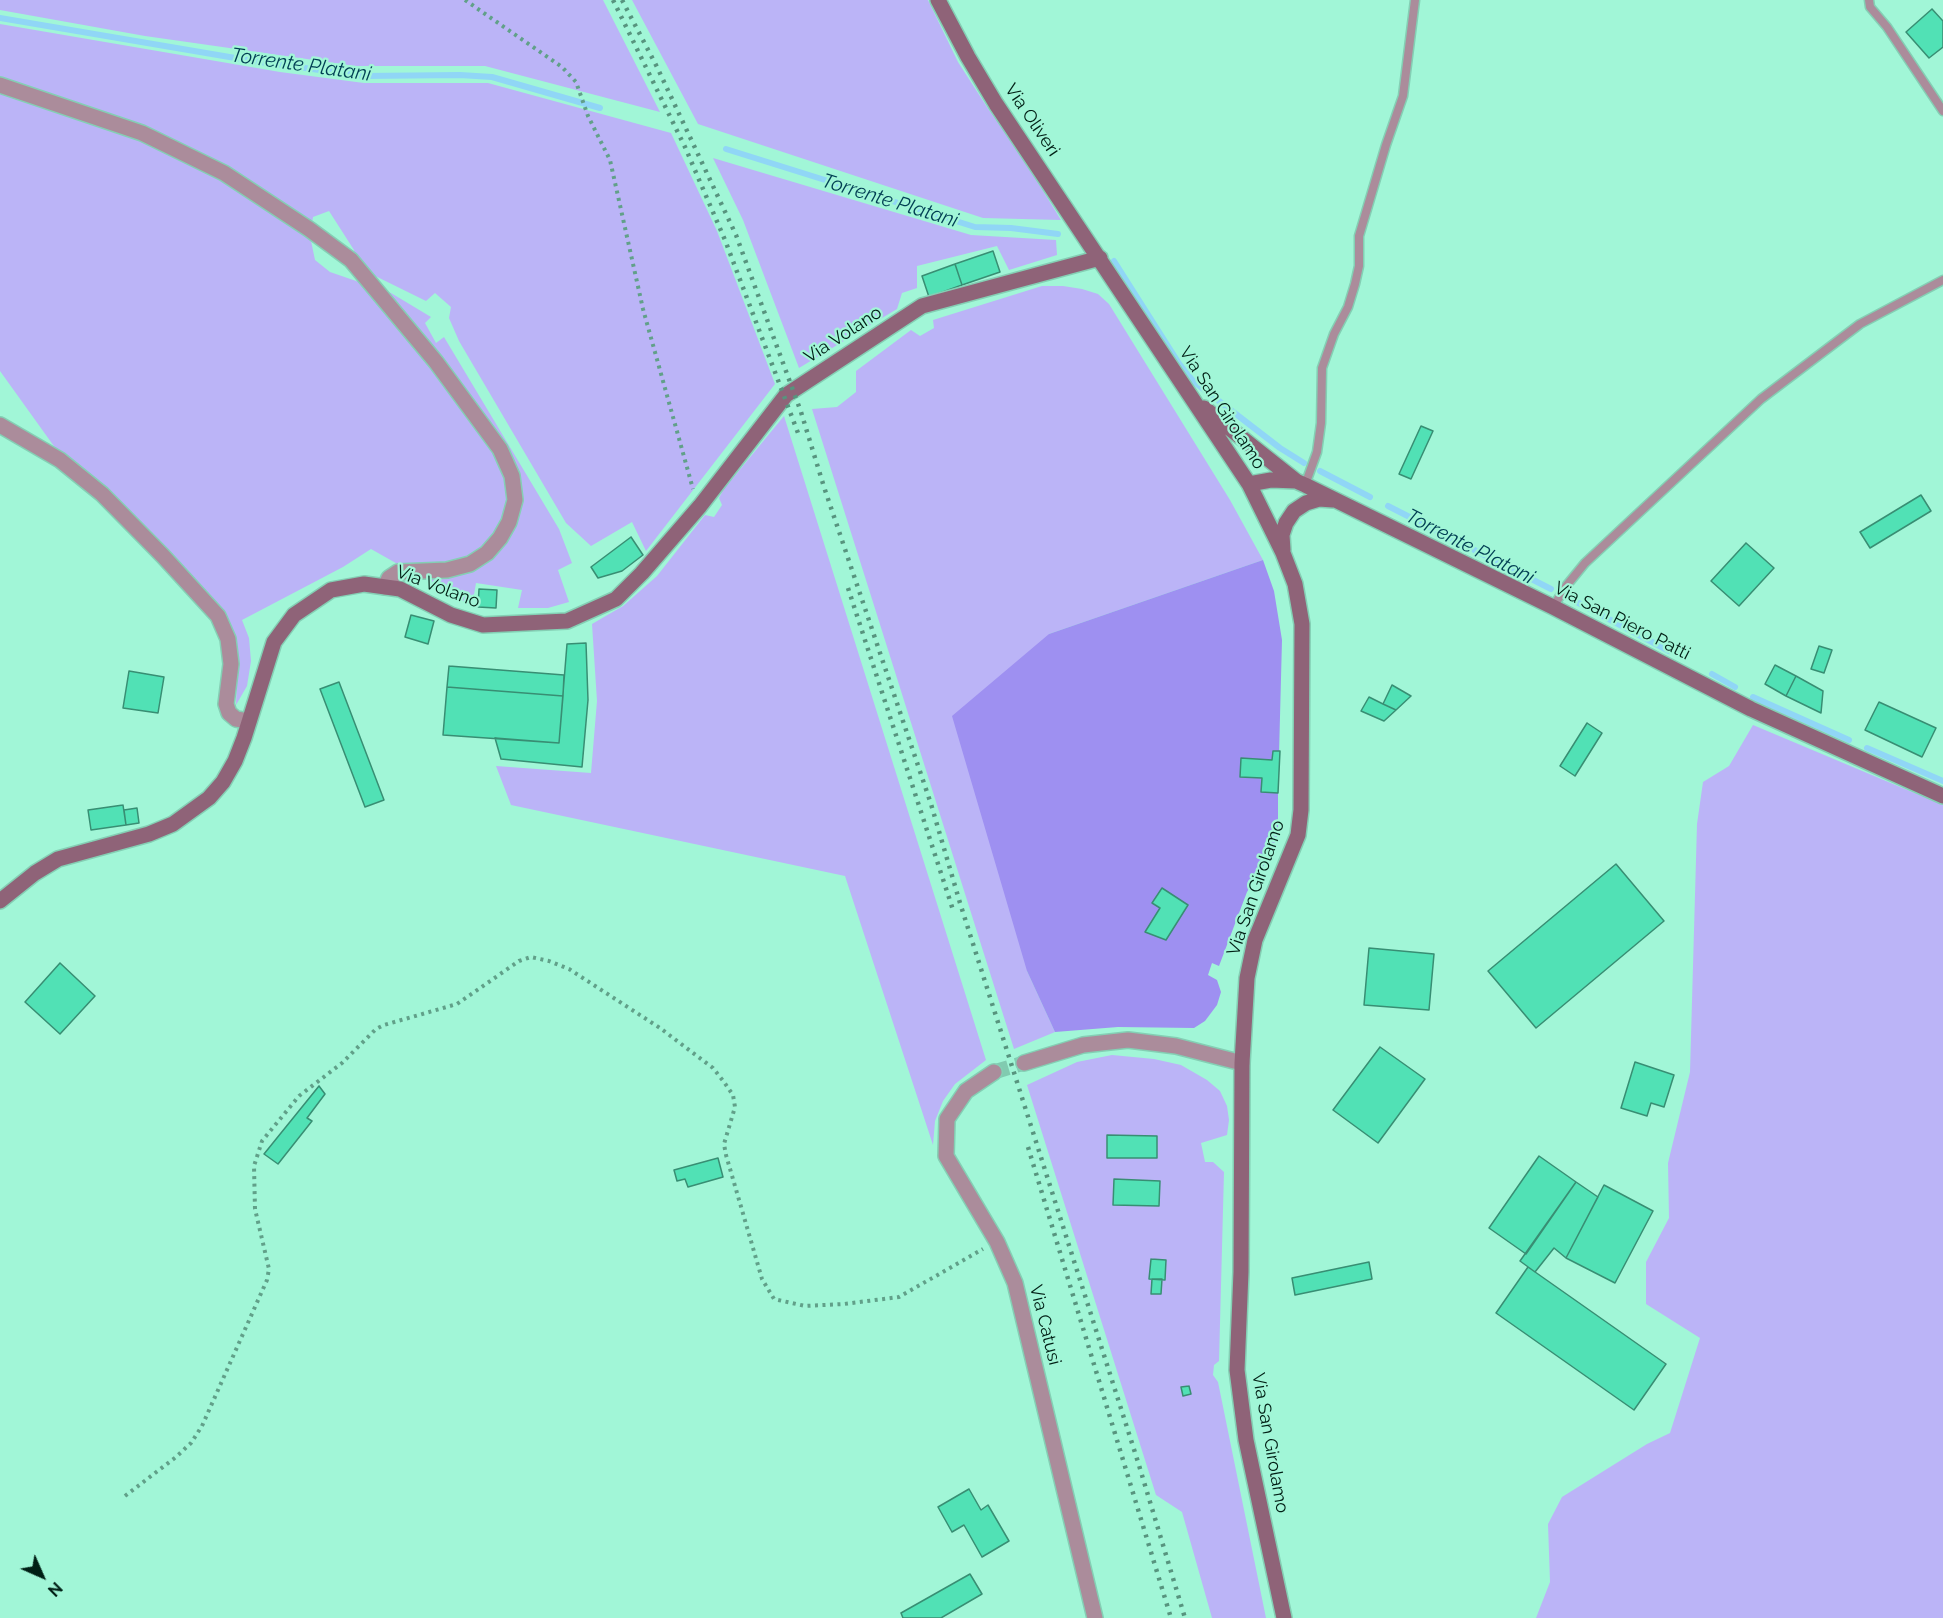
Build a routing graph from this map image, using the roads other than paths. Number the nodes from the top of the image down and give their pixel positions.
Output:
1 (938, 0) edge
2 (1415, 0) edge
3 (1869, 0) edge
4 (0, 85) edge
5 (1943, 111) edge
6 (1100, 258) junction
7 (1943, 280) edge
8 (1191, 397) junction
9 (0, 425) edge
10 (1301, 483) junction
11 (1249, 484) junction
12 (1336, 500) junction
13 (1283, 553) junction
14 (385, 587) junction
15 (1553, 607) junction
16 (249, 722) junction
17 (1943, 796) edge
18 (0, 901) edge
19 (1024, 1063) tunnel mouth
20 (1242, 1063) junction
21 (994, 1072) tunnel mouth
22 (1095, 1618) edge
23 (1284, 1618) edge

1 - 6 street, Via Oliveri
2 - 10 lane
3 - 5 lane
4 - 14 street
6 - 8 street, Via San Girolamo
6 - 14 street, Via Volano
7 - 15 lane
8 - 10 street
8 - 11 street, Via San Girolamo
9 - 16 street
10 - 11 street, Via San Piero Patti
10 - 12 street, Via San Piero Patti
11 - 13 street, Via San Girolamo
12 - 13 street
12 - 15 street, Via San Piero Patti
13 - 20 street, Via San Girolamo
14 - 16 street, Via Volano
15 - 17 street, Via San Piero Patti
16 - 18 street, Via Volano
19 - 20 street
20 - 23 street, Via San Girolamo
21 - 22 street, Via Catusi

